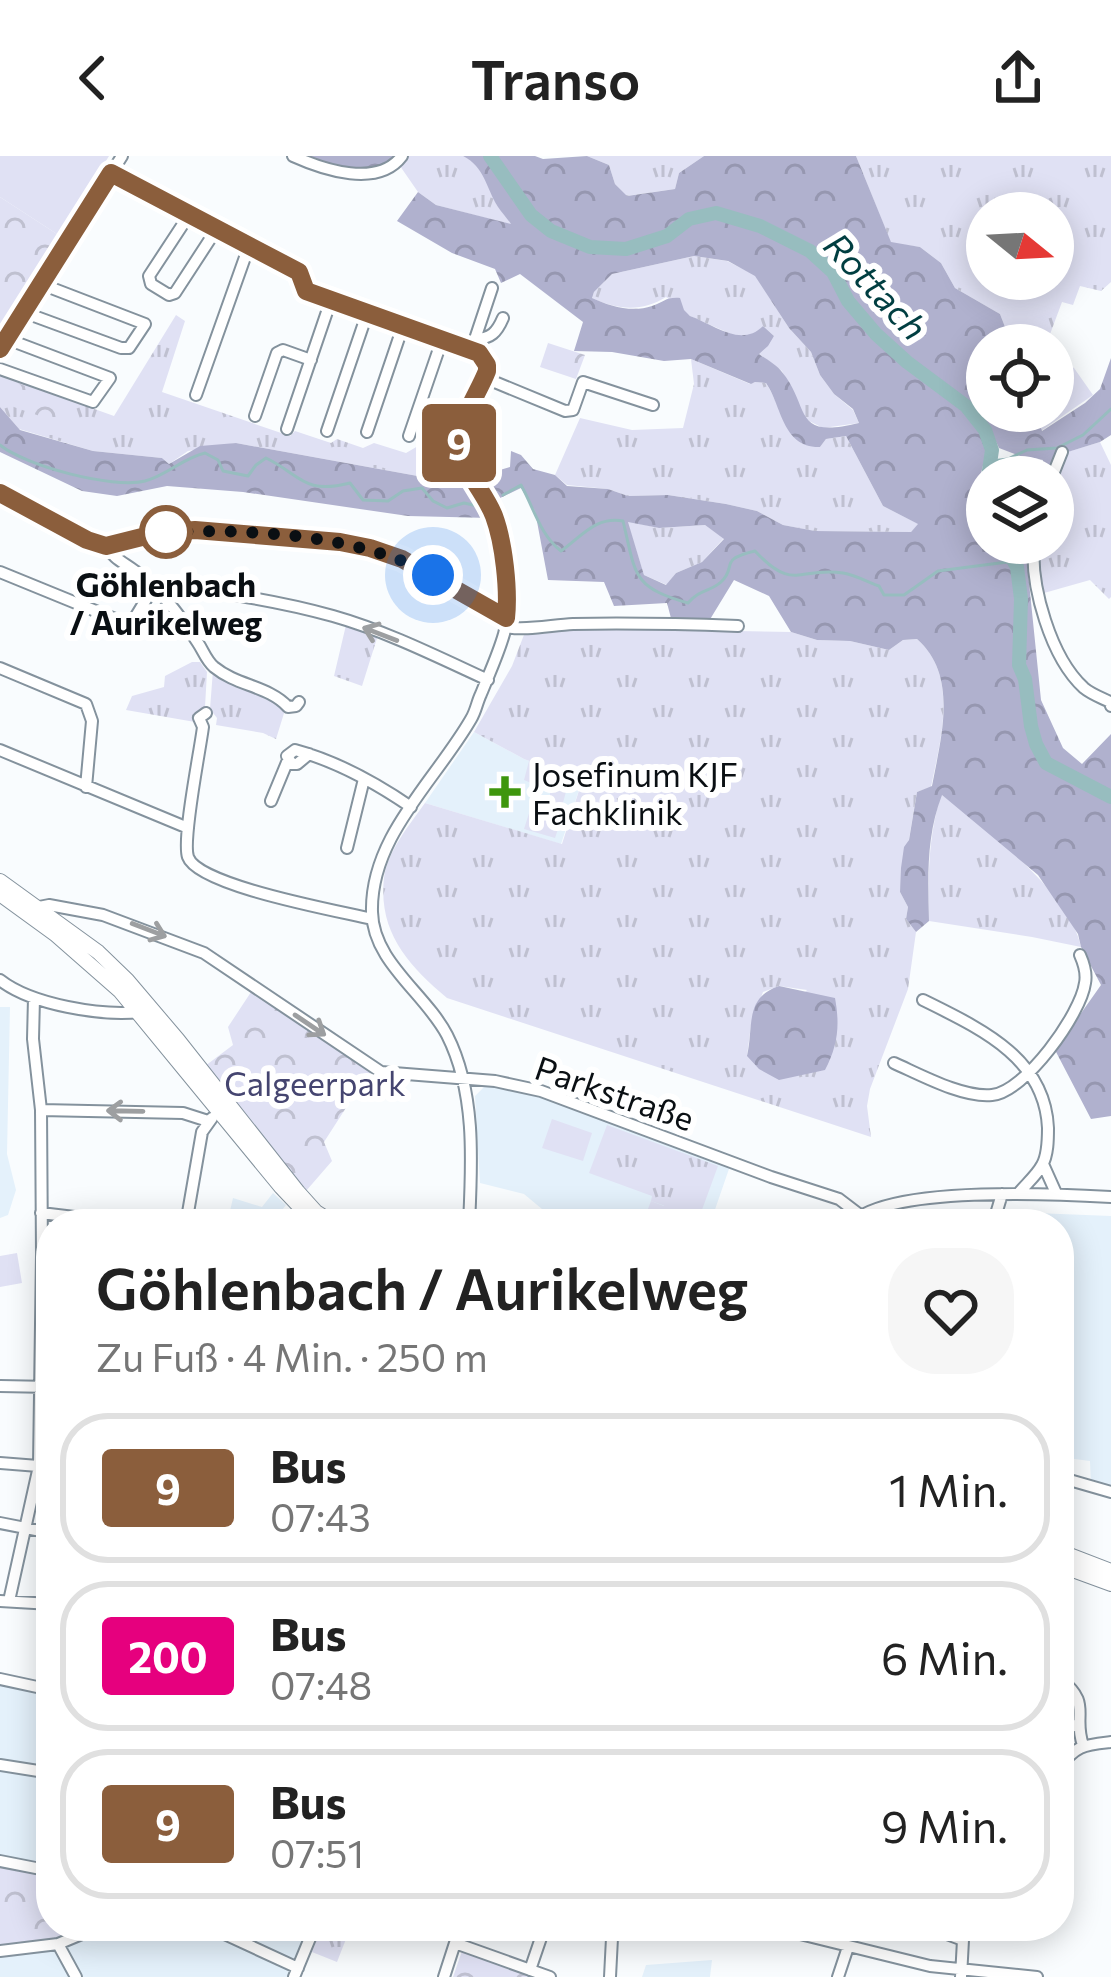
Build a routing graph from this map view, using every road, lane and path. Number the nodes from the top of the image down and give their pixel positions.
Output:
1 (122, 156) edge
2 (403, 156) edge
3 (296, 157) edge
4 (111, 173) junction
5 (189, 215) junction
6 (216, 230) junction
7 (249, 246) junction
8 (41, 284) junction
9 (492, 288) dead end
10 (331, 300) junction
11 (23, 312) junction
12 (367, 314) junction
13 (503, 318) dead end
14 (403, 326) junction
15 (442, 340) junction
16 (3, 344) edge
17 (476, 348) junction
18 (311, 360) junction
19 (0, 369) edge
20 (484, 378) junction
21 (196, 394) dead end
22 (653, 404) dead end
23 (255, 416) dead end
24 (287, 429) dead end
25 (327, 431) dead end
26 (367, 432) dead end
27 (409, 436) dead end
28 (1062, 452) dead end
29 (1060, 456) edge
30 (0, 494) edge
31 (123, 544) junction
32 (106, 546) junction
33 (1034, 564) edge
34 (133, 569) junction
35 (0, 572) edge
36 (153, 588) junction
37 (507, 593) junction
38 (488, 606) junction
39 (506, 622) junction
40 (738, 626) dead end
41 (0, 668) edge
42 (488, 680) junction
43 (279, 696) dead end
44 (1110, 703) edge
45 (203, 727) dead end
46 (0, 751) edge
47 (364, 779) junction
48 (86, 787) junction
49 (271, 801) dead end
50 (411, 807) junction
51 (188, 828) junction
52 (347, 848) dead end
53 (0, 881) edge
54 (0, 894) edge
55 (32, 910) junction
56 (372, 919) junction
57 (1080, 955) dead end
58 (0, 980) edge
59 (120, 992) junction
60 (34, 998) junction
61 (923, 1000) dead end
62 (103, 1012) junction
63 (145, 1015) junction
64 (894, 1063) dead end
65 (1030, 1071) junction
66 (464, 1080) junction
67 (40, 1110) junction
68 (217, 1110) junction
69 (1043, 1164) junction
70 (1056, 1193) junction
71 (1002, 1194) junction
72 (1018, 1194) junction
73 (1111, 1197) edge
74 (41, 1209) edge
75 (189, 1209) edge
76 (301, 1209) edge
77 (313, 1209) edge
78 (469, 1209) edge
79 (848, 1209) edge
80 (884, 1209) edge
81 (998, 1209) edge
82 (0, 1386) edge
83 (36, 1387) edge
84 (0, 1463) edge
85 (36, 1466) edge
86 (1074, 1481) edge
87 (1111, 1492) edge
88 (36, 1496) edge
89 (0, 1522) edge
90 (26, 1528) junction
91 (36, 1530) edge
92 (1074, 1556) edge
93 (1111, 1570) edge
94 (1074, 1571) edge
95 (1111, 1585) edge
96 (5, 1601) edge
97 (36, 1603) edge
98 (0, 1679) edge
99 (36, 1687) edge
100 (1074, 1693) edge
101 (1074, 1726) edge
102 (1078, 1727) junction
103 (1111, 1742) edge
104 (1083, 1745) junction
105 (1074, 1751) edge
106 (0, 1765) edge
107 (36, 1771) edge
108 (0, 1861) edge
109 (36, 1868) edge
110 (67, 1941) edge
111 (235, 1941) edge
112 (308, 1941) edge
113 (539, 1941) edge
114 (612, 1941) edge
115 (830, 1941) edge
116 (963, 1941) edge
117 (62, 1943) junction
118 (848, 1947) junction
119 (0, 1951) edge
120 (530, 1970) junction
121 (296, 1973) edge
122 (961, 1973) edge
123 (76, 1977) edge
124 (444, 1977) edge
125 (550, 1977) edge
126 (610, 1977) edge
127 (838, 1977) edge
128 (1037, 1977) edge

1 - 4 street
2 - 3 street
4 - 5 street
4 - 8 street
5 - 6 street
5 - 6 street
6 - 7 street
7 - 10 street
7 - 21 street
8 - 11 street
8 - 11 street
9 - 17 street
10 - 12 street
10 - 18 street
11 - 16 street
12 - 14 street
12 - 25 street
13 - 17 street
14 - 15 street
14 - 26 street
15 - 17 street
15 - 27 street
16 - 19 street
17 - 20 street
18 - 23 street
18 - 24 street
20 - 22 street
20 - 37 street
28 - 29 street
30 - 32 street
31 - 32 street
31 - 34 street
31 - 38 street
32 - 34 street
33 - 44 street
34 - 36 street
35 - 36 street
42 -> 36 street
36 - 43 street
37 - 38 street
37 - 39 street
38 - 39 street
39 - 40 street
39 - 42 street
41 - 48 street
42 - 50 street
45 - 51 street
46 - 48 street
47 - 49 street
47 - 50 street
47 - 52 street
48 - 51 street
50 - 56 street
51 - 56 street
53 - 55 main road
54 - 55 main road
55 - 59 main road
55 - 63 main road
55 -> 66 street, Parkstraße
56 - 66 street
57 - 65 street
58 - 60 street
59 - 62 street
59 - 63 main road
60 - 62 street
60 - 67 street
61 - 65 street
62 - 63 street
63 - 68 main road
64 - 65 street
65 - 69 street
66 - 78 street
66 - 79 street, Parkstraße
68 -> 67 street
67 - 74 street
68 - 75 street
68 - 76 main road
68 - 77 main road
69 - 70 street
69 - 72 street
70 - 72 street
70 - 73 street
71 - 72 street
71 - 80 street
71 - 81 street
82 - 83 street
84 - 85 street
86 - 87 street
88 - 90 street
89 - 90 street
90 - 91 street
90 - 96 street
92 - 93 main road
94 - 95 main road
96 - 97 street
98 - 99 street
100 - 102 street
101 - 102 street
102 - 104 street
103 - 104 street
104 - 105 street
106 - 107 street
108 - 109 street
110 - 117 street
111 - 121 street
112 - 121 street
113 - 120 street
114 - 126 street
115 - 118 street
116 - 122 street
117 - 119 street
117 - 123 street
118 - 122 street
118 - 127 street
120 - 124 street
120 - 125 street
122 - 128 street

